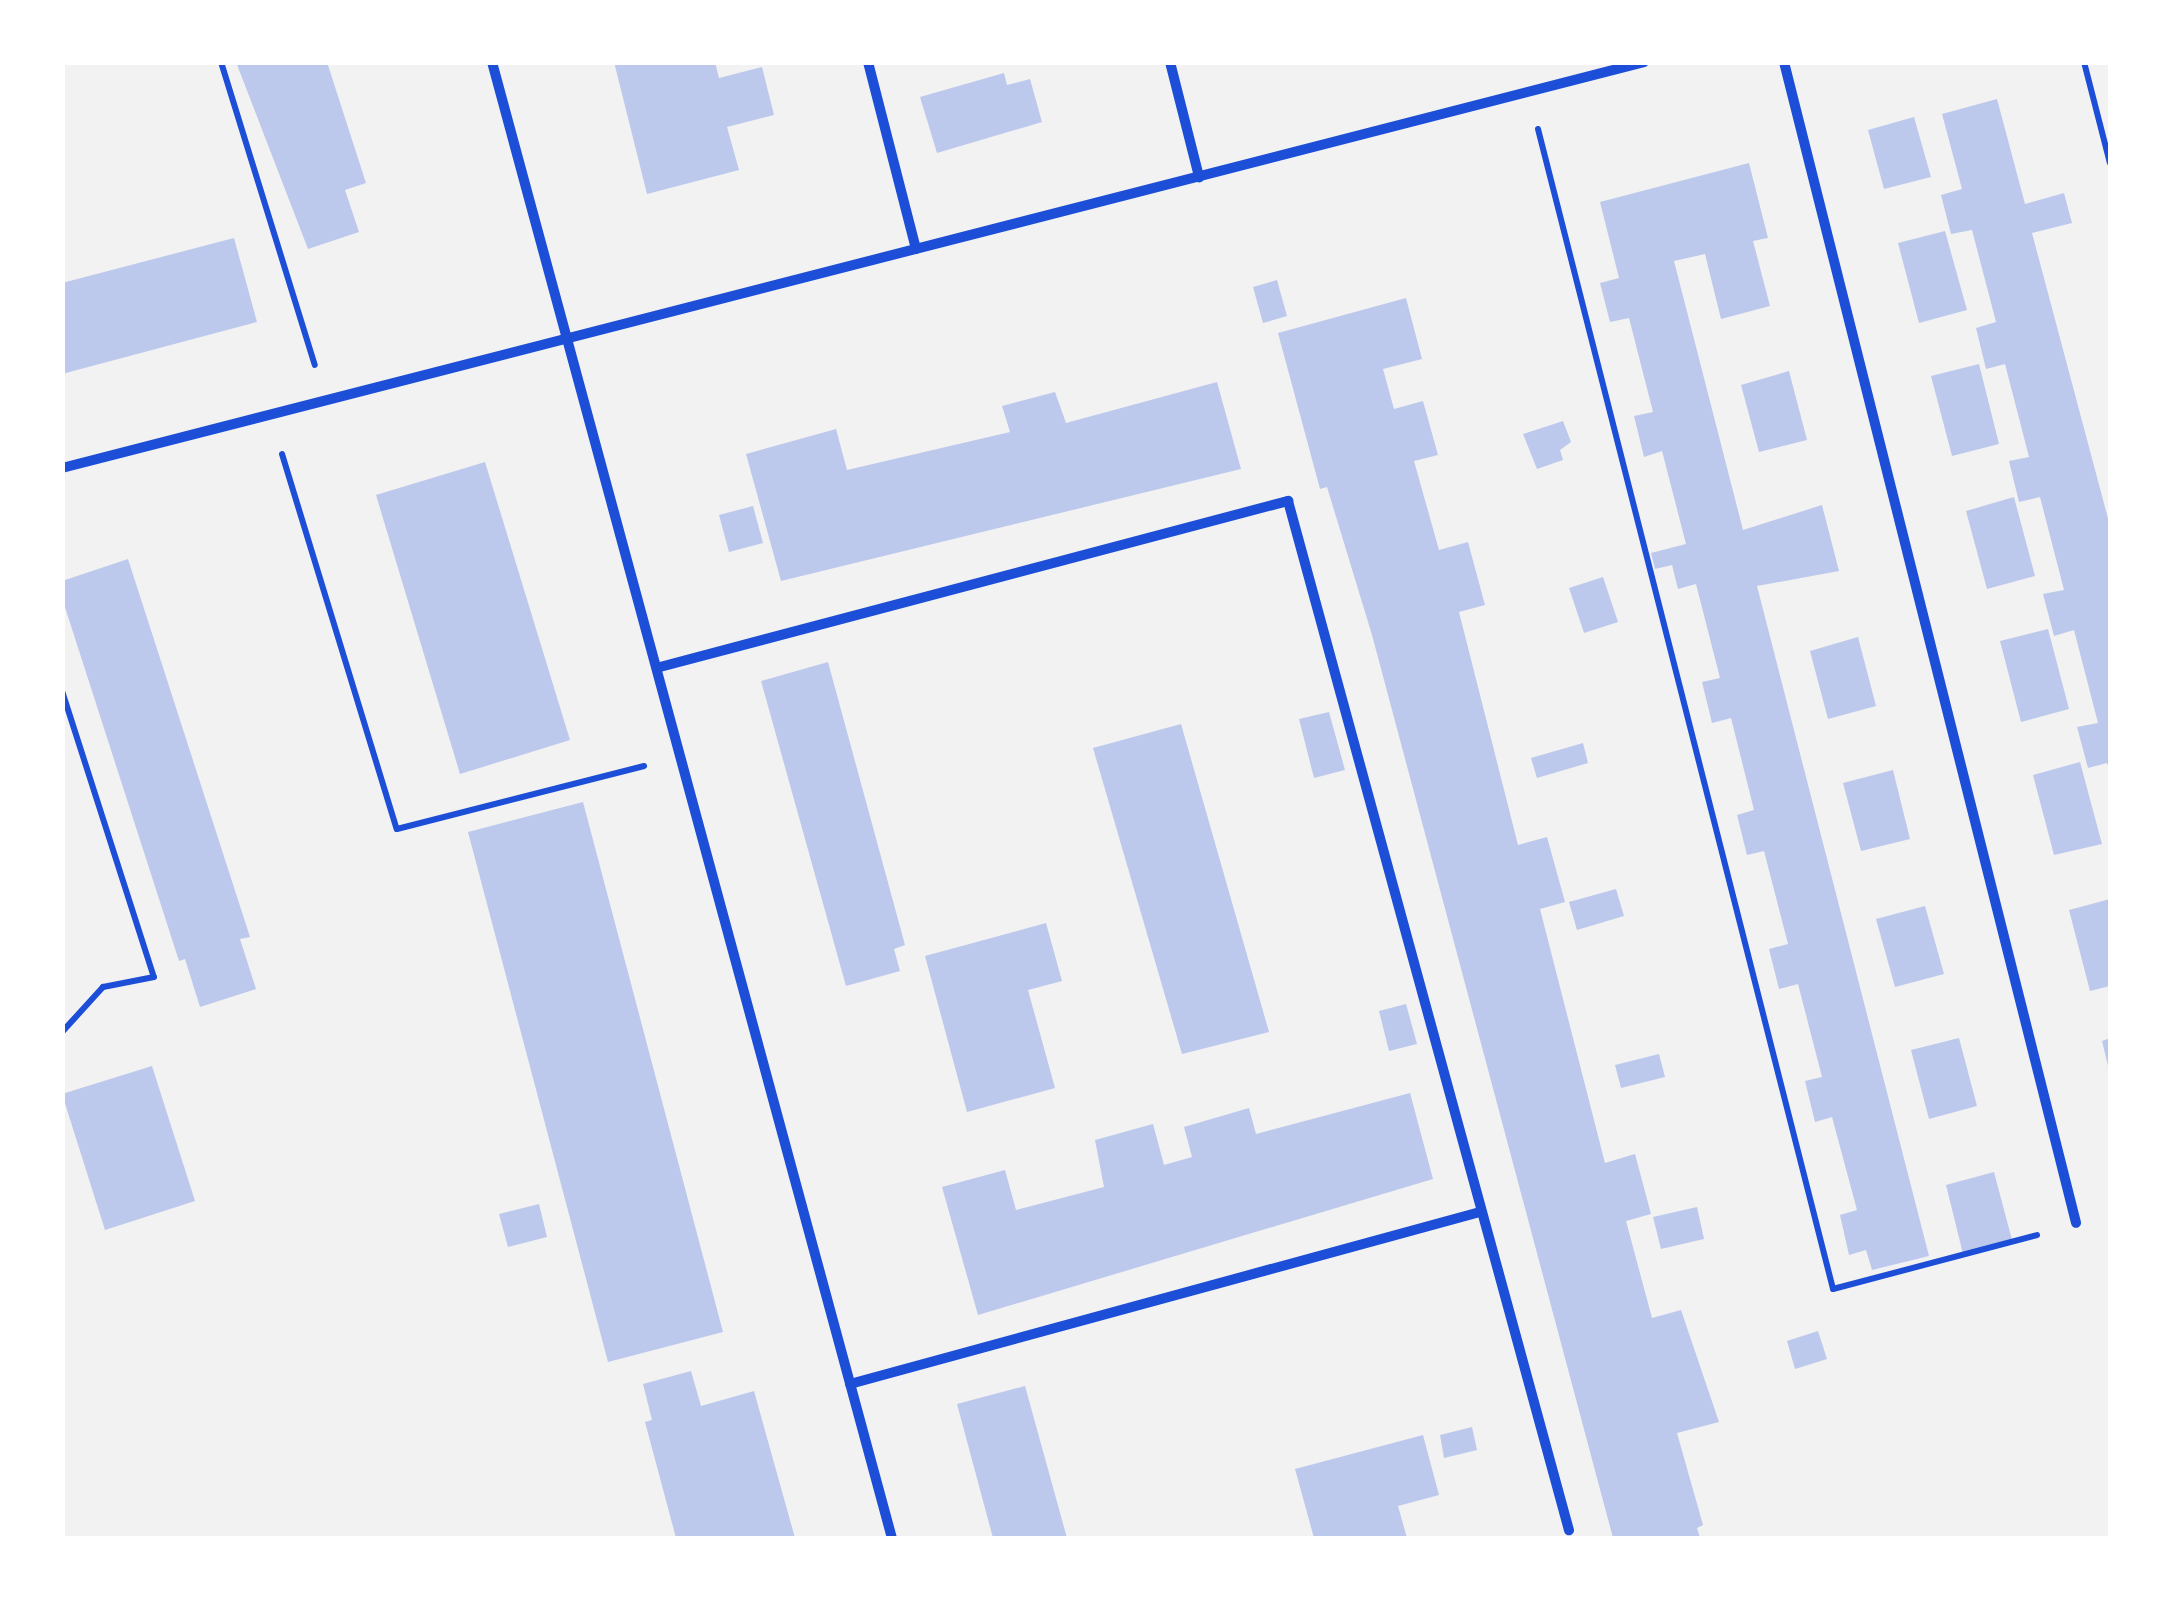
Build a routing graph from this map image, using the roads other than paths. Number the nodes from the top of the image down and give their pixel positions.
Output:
1 (492, 62) edge
2 (868, 62) edge
3 (1170, 62) edge
4 (1644, 62) edge
5 (1784, 62) edge
6 (1199, 177) junction
7 (916, 249) junction
8 (568, 338) junction
9 (62, 468) edge
10 (660, 666) junction
11 (1480, 1212) junction
12 (2076, 1223) road end
13 (850, 1384) junction
14 (1569, 1530) dead end
15 (892, 1538) edge

1 - 8 street
2 - 7 street
3 - 6 street
4 - 6 street
5 - 12 street
6 - 7 street
7 - 8 street
8 - 9 street
8 - 10 street
10 - 11 street
10 - 13 street
11 - 13 street
11 - 14 street
13 - 15 street

